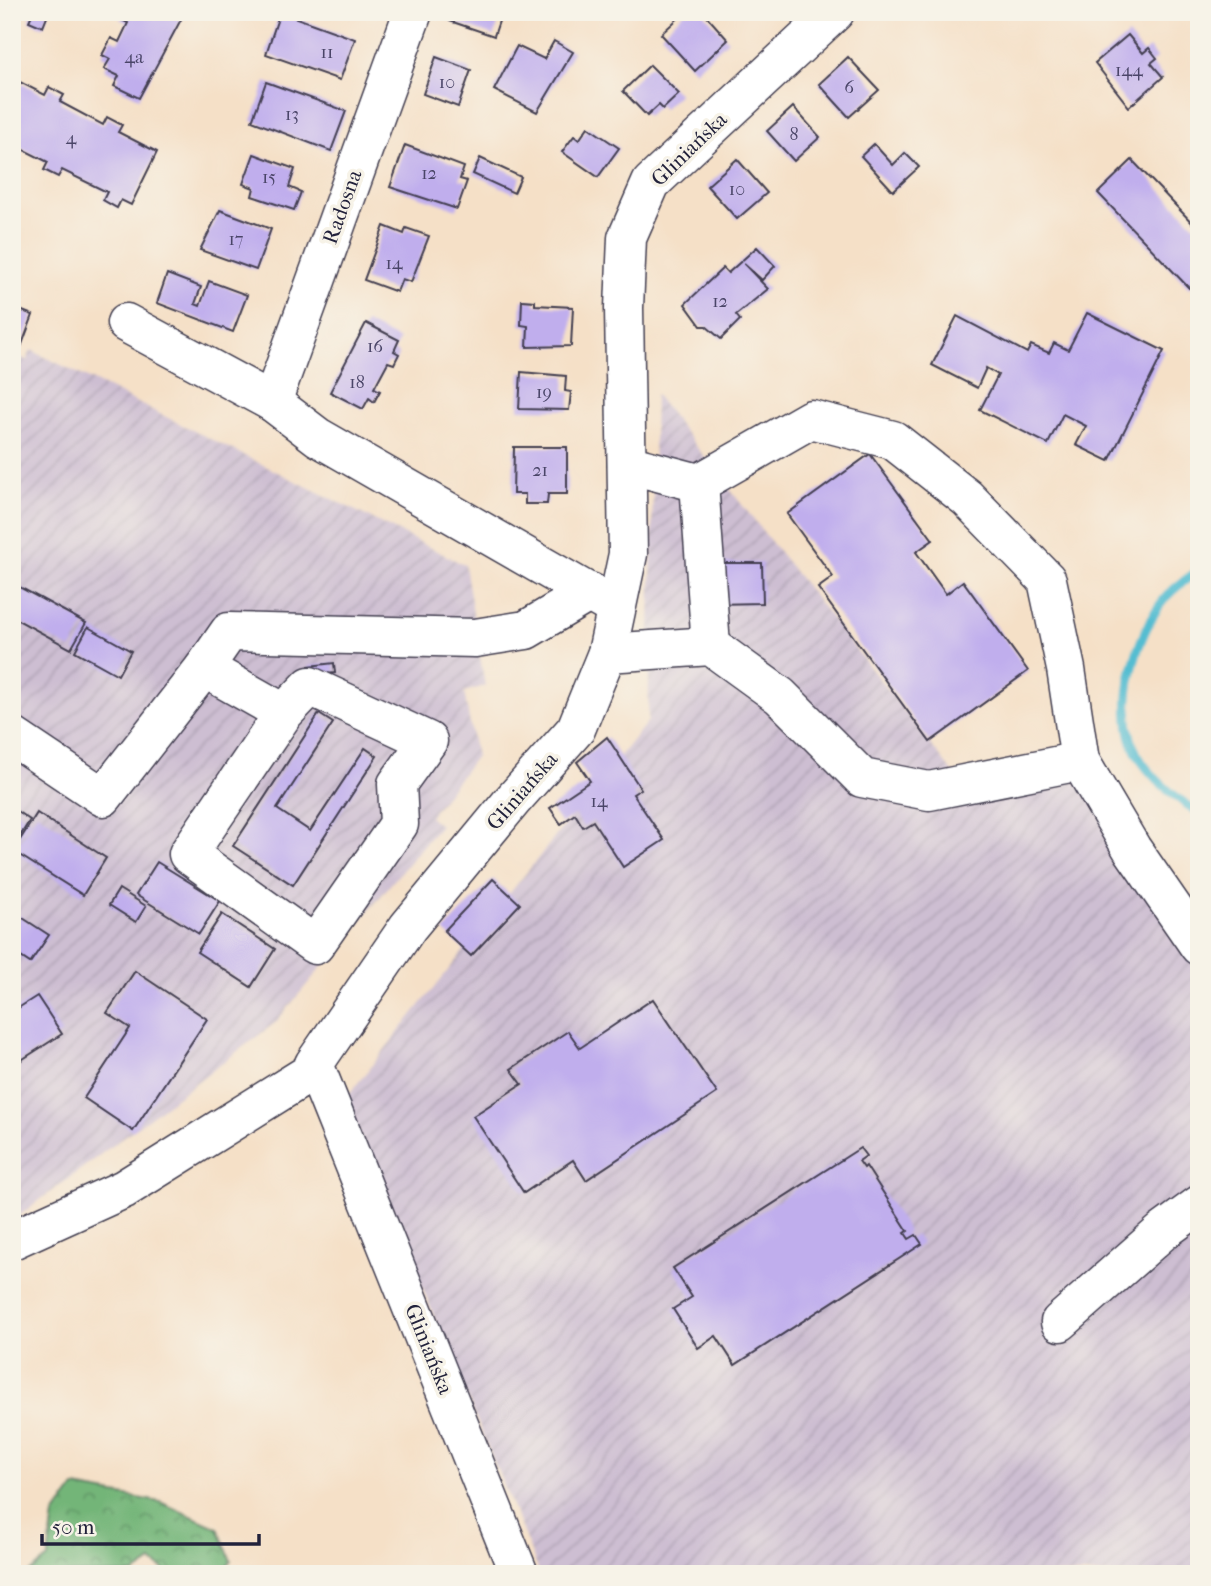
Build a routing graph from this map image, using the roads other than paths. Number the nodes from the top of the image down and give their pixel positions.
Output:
1 (413, 12) edge
2 (835, 12) edge
3 (126, 323) dead end
4 (272, 402) junction
5 (627, 464) junction
6 (699, 482) junction
7 (602, 600) junction
8 (710, 646) junction
9 (607, 653) junction
10 (204, 668) junction
11 (284, 713) junction
12 (12, 736) edge
13 (1080, 761) junction
14 (1199, 946) edge
15 (316, 1069) junction
16 (1199, 1205) edge
17 (12, 1240) edge
18 (1060, 1322) dead end
19 (519, 1574) edge

1 - 4 street, Radosna
2 - 5 street, Gliniańska
3 - 4 street
4 - 7 street
5 - 6 street
5 - 7 street, Gliniańska
6 - 8 street
6 - 13 street
7 - 9 street, Gliniańska
7 - 10 street
8 - 9 street
8 - 13 street
9 - 15 street, Gliniańska
10 - 11 street
10 - 12 street
11 - 11 street
13 - 14 street
15 - 17 street
15 - 19 street, Gliniańska
16 - 18 street

